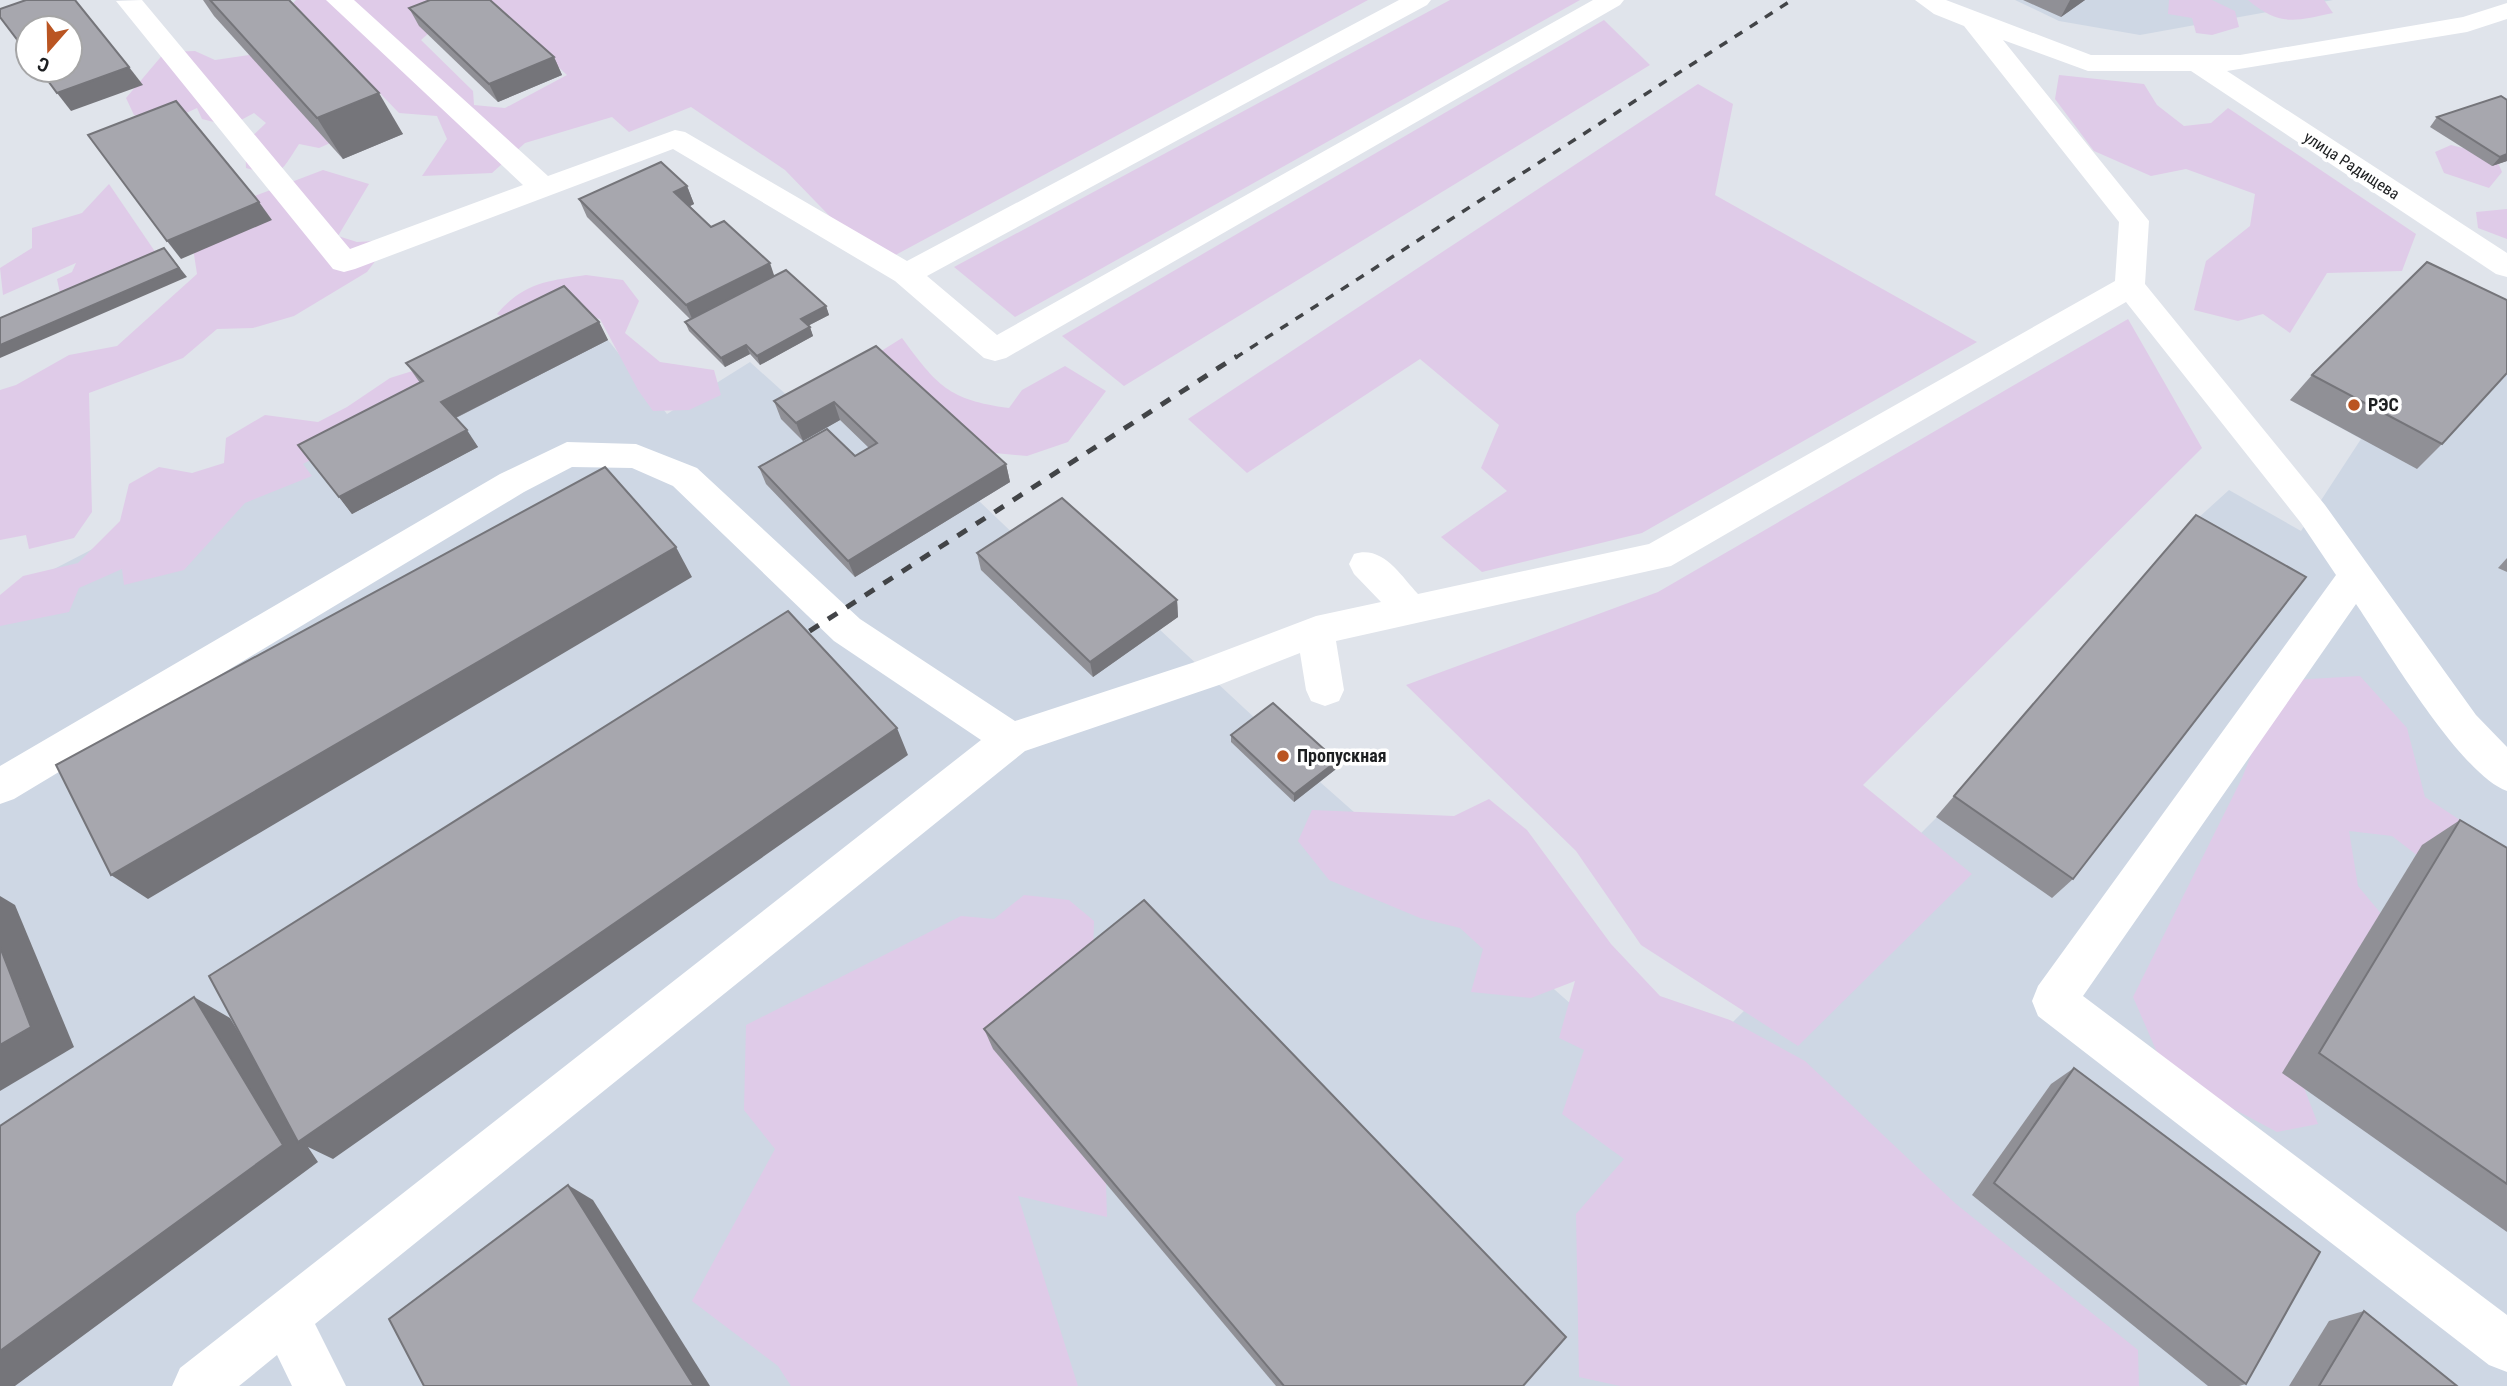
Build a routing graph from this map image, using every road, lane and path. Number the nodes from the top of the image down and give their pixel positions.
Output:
1 (339, 0) edge
2 (1418, 0) edge
3 (1611, 0) edge
4 (1928, 0) edge
5 (129, 1) edge
6 (2507, 11) edge
7 (1973, 20) junction
8 (2197, 63) junction
9 (2078, 174) junction
10 (543, 187) junction
11 (2161, 221) dead end
12 (2507, 267) edge
13 (906, 274) junction
14 (2130, 286) junction
15 (1367, 564) dead end
16 (2356, 576) junction
17 (1411, 610) junction
18 (1316, 631) junction
19 (1325, 690) dead end
20 (1011, 739) junction
21 (2507, 774) edge
22 (0, 787) edge
23 (284, 1317) junction
24 (2507, 1347) edge
25 (198, 1386) edge
26 (320, 1386) edge

1 - 10 street
2 - 13 street
3 - 13 street
4 - 7 street
5 - 10 street
6 - 8 street
7 - 8 street
7 - 9 street
8 - 12 street, улица Радищева
9 - 11 street
9 - 14 street
10 - 13 street
14 - 16 street
14 - 17 street
15 - 17 street
16 - 21 street
16 - 24 street
17 - 18 street
18 - 19 street
18 - 20 street
20 - 22 street
20 - 23 street
23 - 25 street
23 - 26 street

